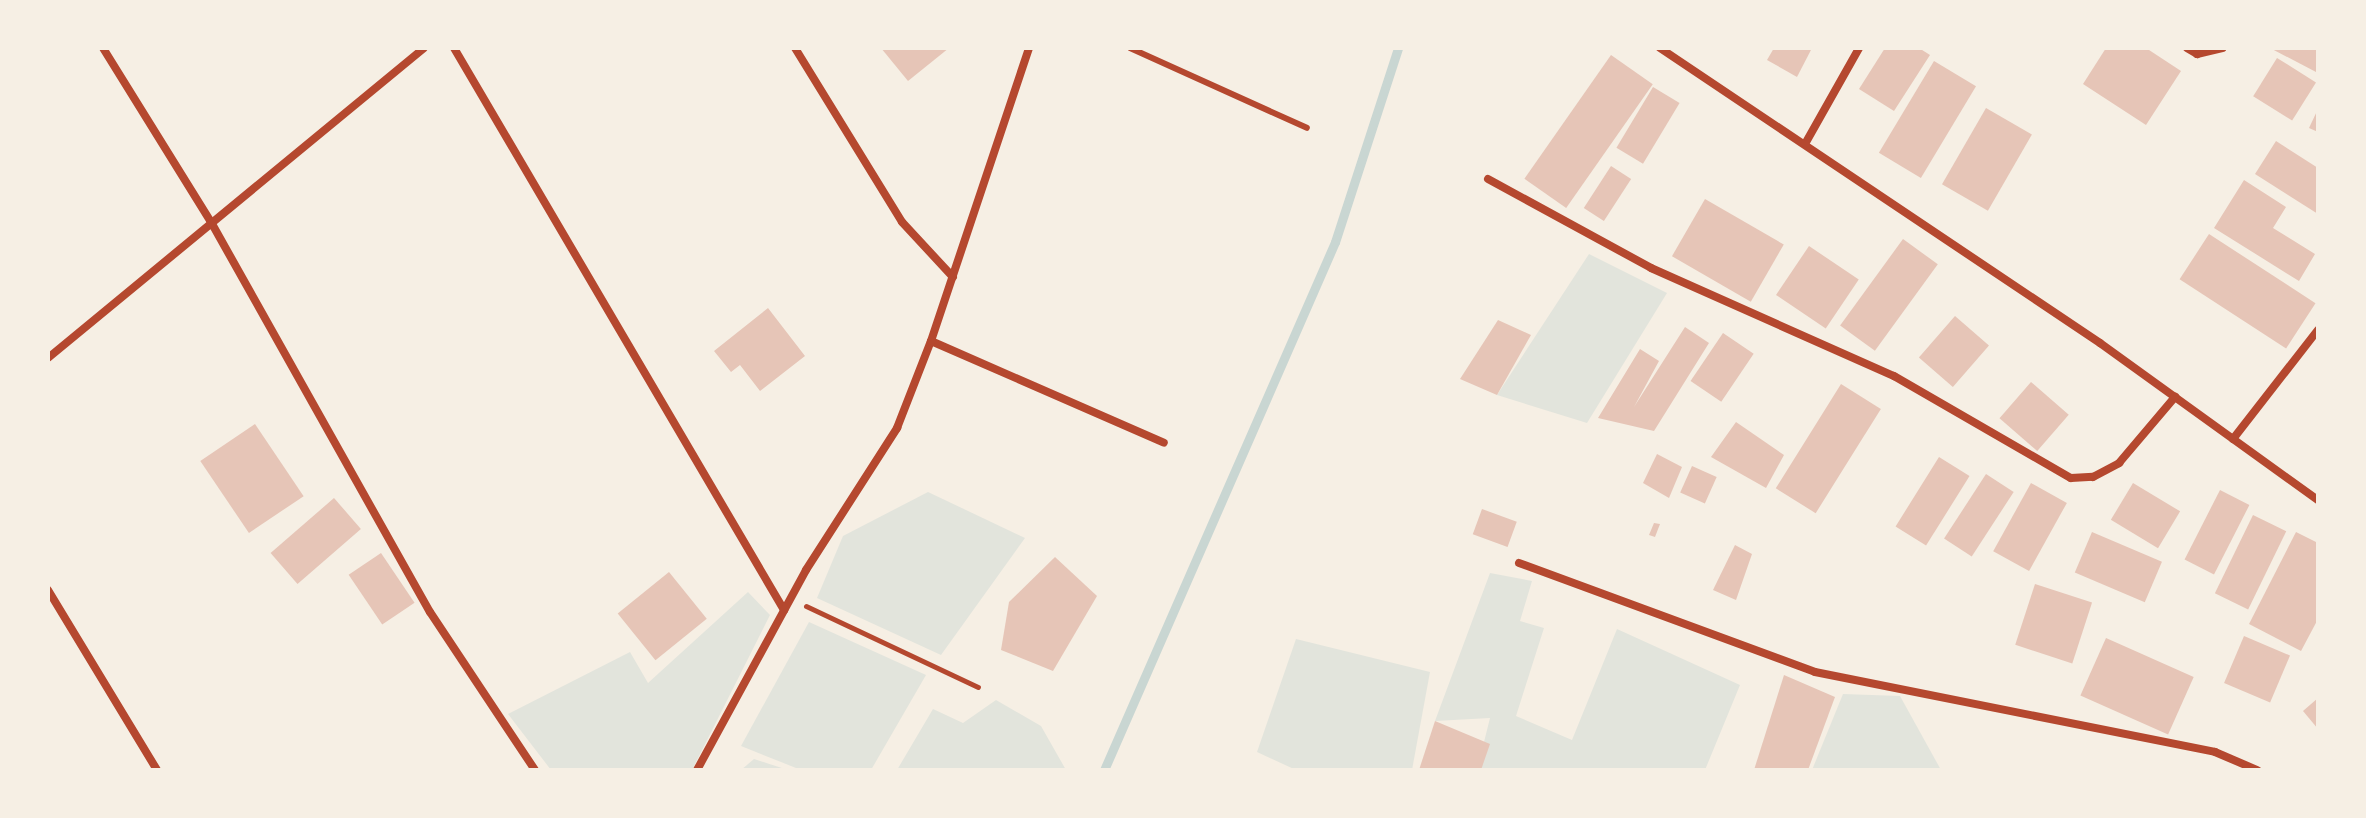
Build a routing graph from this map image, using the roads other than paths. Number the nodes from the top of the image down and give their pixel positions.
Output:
1 (103, 48) edge
2 (424, 48) edge
3 (454, 48) edge
4 (795, 48) edge
5 (1029, 48) edge
6 (1130, 48) edge
7 (1660, 48) edge
8 (1859, 48) edge
9 (2187, 48) edge
10 (2222, 48) edge
11 (1307, 128) dead end
12 (1805, 144) junction
13 (1488, 179) dead end
14 (211, 222) junction
15 (953, 277) junction
16 (2318, 330) edge
17 (931, 341) junction
18 (48, 358) edge
19 (2175, 397) junction
20 (2233, 439) junction
21 (1164, 443) dead end
22 (2318, 500) edge
23 (1519, 563) dead end
24 (48, 590) edge
25 (784, 610) junction
26 (157, 770) edge
27 (535, 770) edge
28 (697, 770) edge
29 (2257, 770) edge

1 - 14 street
2 - 14 street
3 - 25 street
4 - 15 street
5 - 15 street
6 - 11 lane
7 - 12 street
8 - 12 street
9 - 10 street
12 - 19 street
13 - 19 street
14 - 18 street
14 - 27 street
15 - 17 street
16 - 20 street
17 - 21 street
17 - 25 street
19 - 20 street
20 - 22 street
23 - 29 street
24 - 26 street
25 - 28 street

